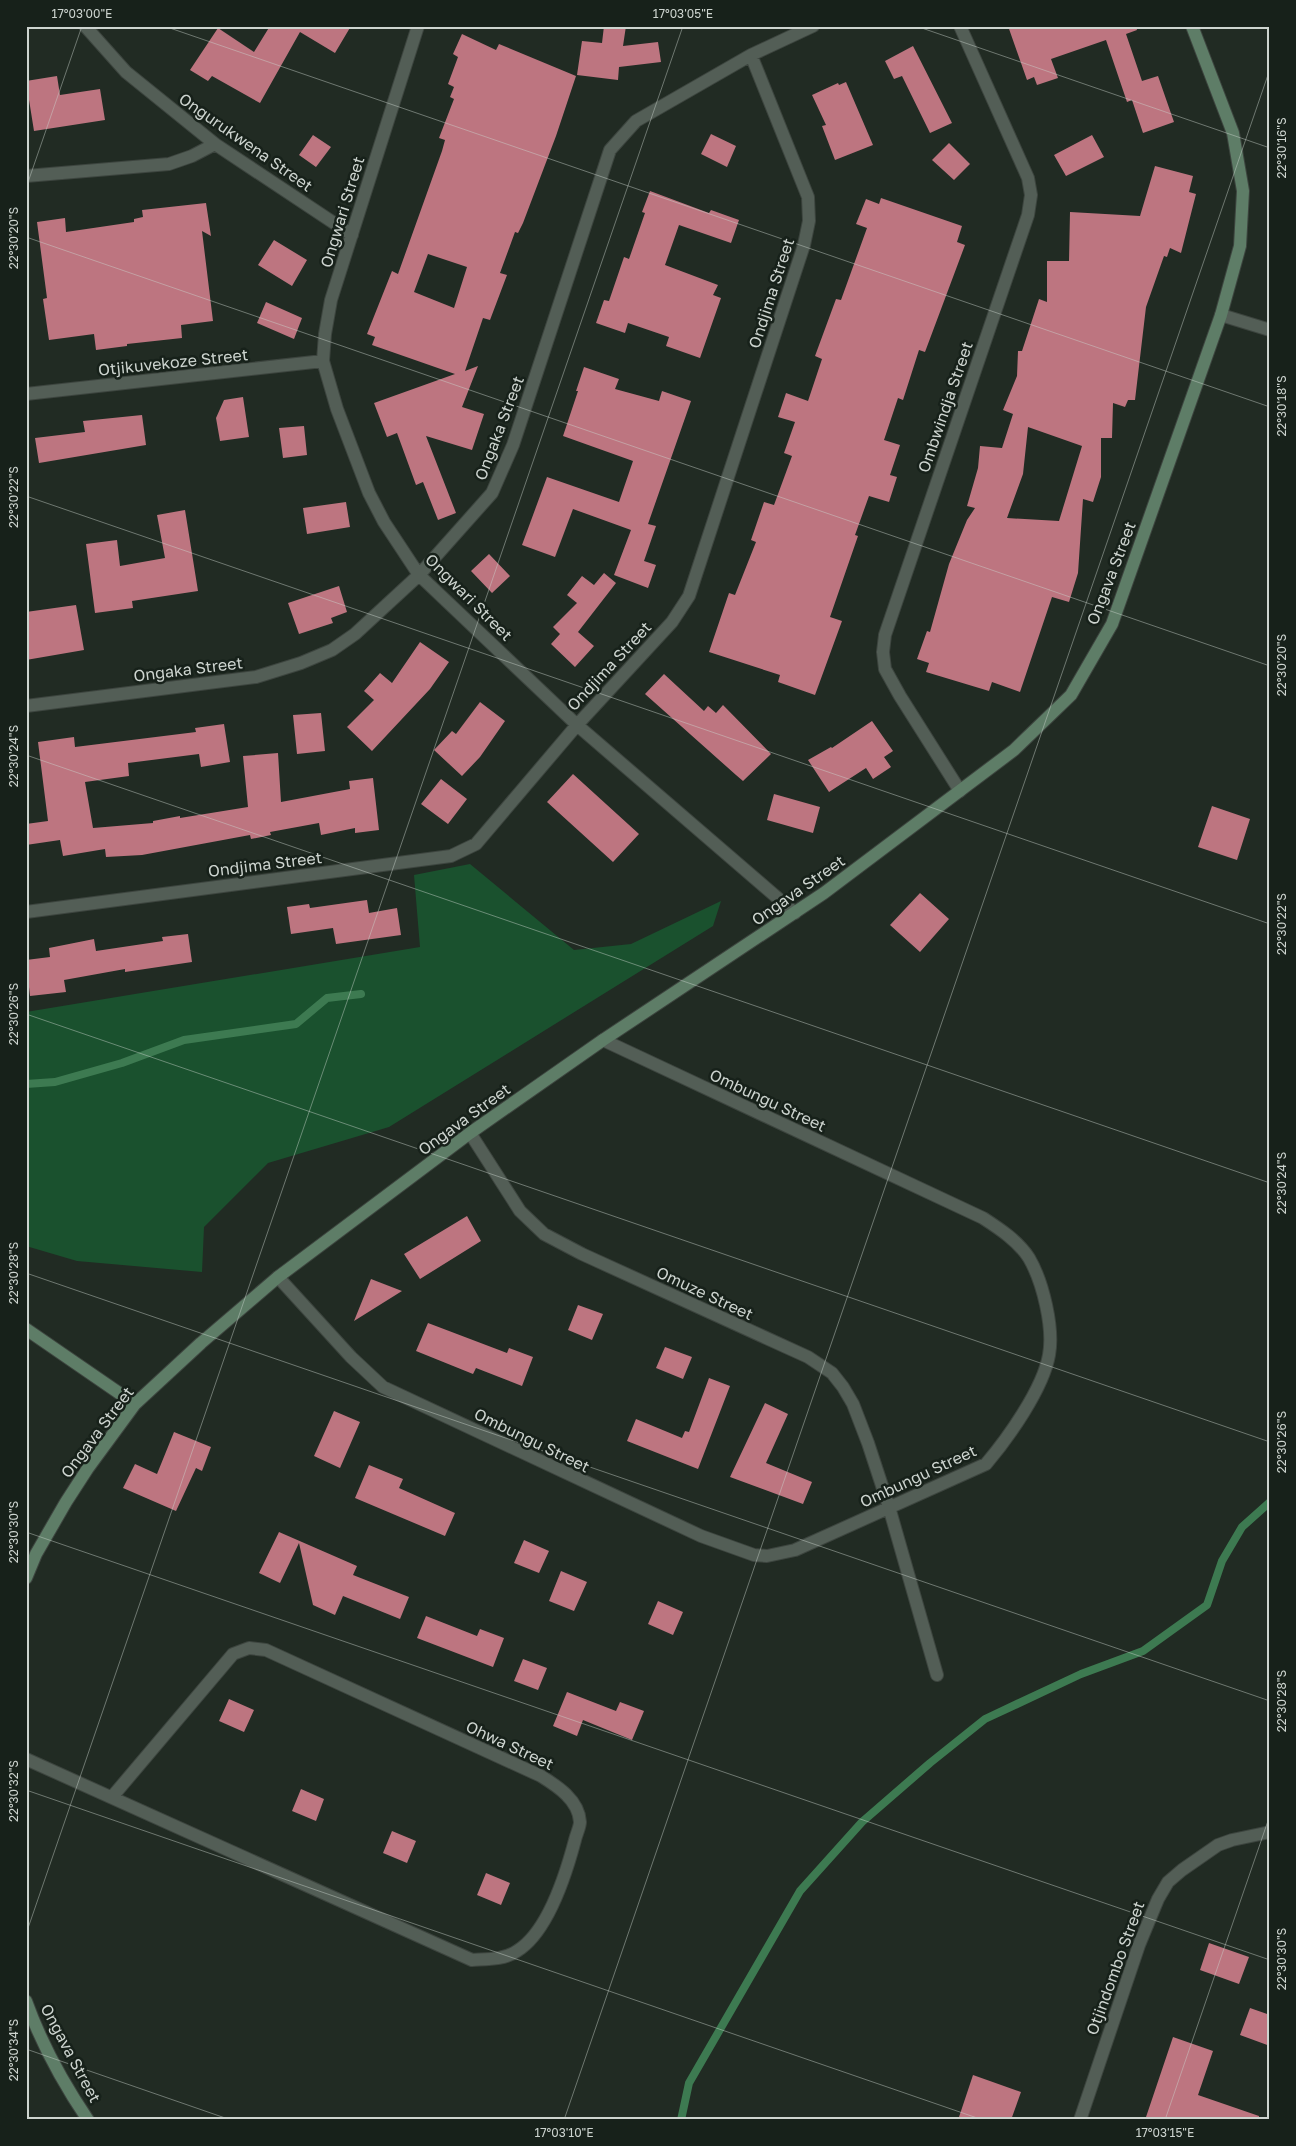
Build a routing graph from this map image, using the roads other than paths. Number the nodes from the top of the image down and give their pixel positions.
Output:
1 (84, 26) edge
2 (418, 26) edge
3 (813, 26) edge
4 (960, 26) edge
5 (1192, 26) edge
6 (750, 55) junction
7 (215, 144) junction
8 (26, 176) edge
9 (352, 235) junction
10 (1221, 316) junction
11 (1270, 330) edge
12 (324, 361) junction
13 (26, 394) edge
14 (419, 575) junction
15 (26, 706) edge
16 (577, 725) junction
17 (960, 791) junction
18 (26, 912) edge
19 (795, 913) junction
20 (603, 1040) junction
21 (470, 1133) junction
22 (278, 1277) junction
23 (26, 1330) edge
24 (135, 1404) junction
25 (889, 1507) junction
26 (26, 1578) edge
27 (937, 1675) dead end
28 (26, 1759) edge
29 (112, 1797) junction
30 (1270, 1832) edge
31 (26, 2001) edge
32 (88, 2120) edge
33 (1080, 2120) edge

1 - 7 street, Ongurukwena Street
2 - 9 street, Ongwari Street
3 - 6 street, Ongaka Street
4 - 17 street, Ombwindja Street
5 - 10 street, Ongava Street
6 - 14 street, Ongaka Street
6 - 16 street, Ondjima Street
7 - 8 street
7 - 9 street, Ongurukwena Street
9 - 12 street, Ongwari Street
10 - 11 street
10 - 17 street, Ongava Street
12 - 13 street, Otjikuvekoze Street
12 - 14 street, Ongwari Street
14 - 15 street, Ongaka Street
14 - 16 street, Ongwari Street
16 - 18 street, Ondjima Street
16 - 19 street, Ongwari Street
17 - 19 street, Ongava Street
19 - 20 street, Ongava Street
20 - 21 street, Ongava Street
20 - 25 street, Ombungu Street
21 - 22 street, Ongava Street
21 - 25 street, Omuze Street
22 - 24 street, Ongava Street
22 - 25 street, Ombungu Street
23 - 24 street
24 - 26 street, Ongava Street
25 - 27 street, Omuze Street
28 - 29 street, Ohwa Street
29 - 29 street, Ohwa Street
30 - 33 street, Otjindombo Street
31 - 32 street, Ongava Street

